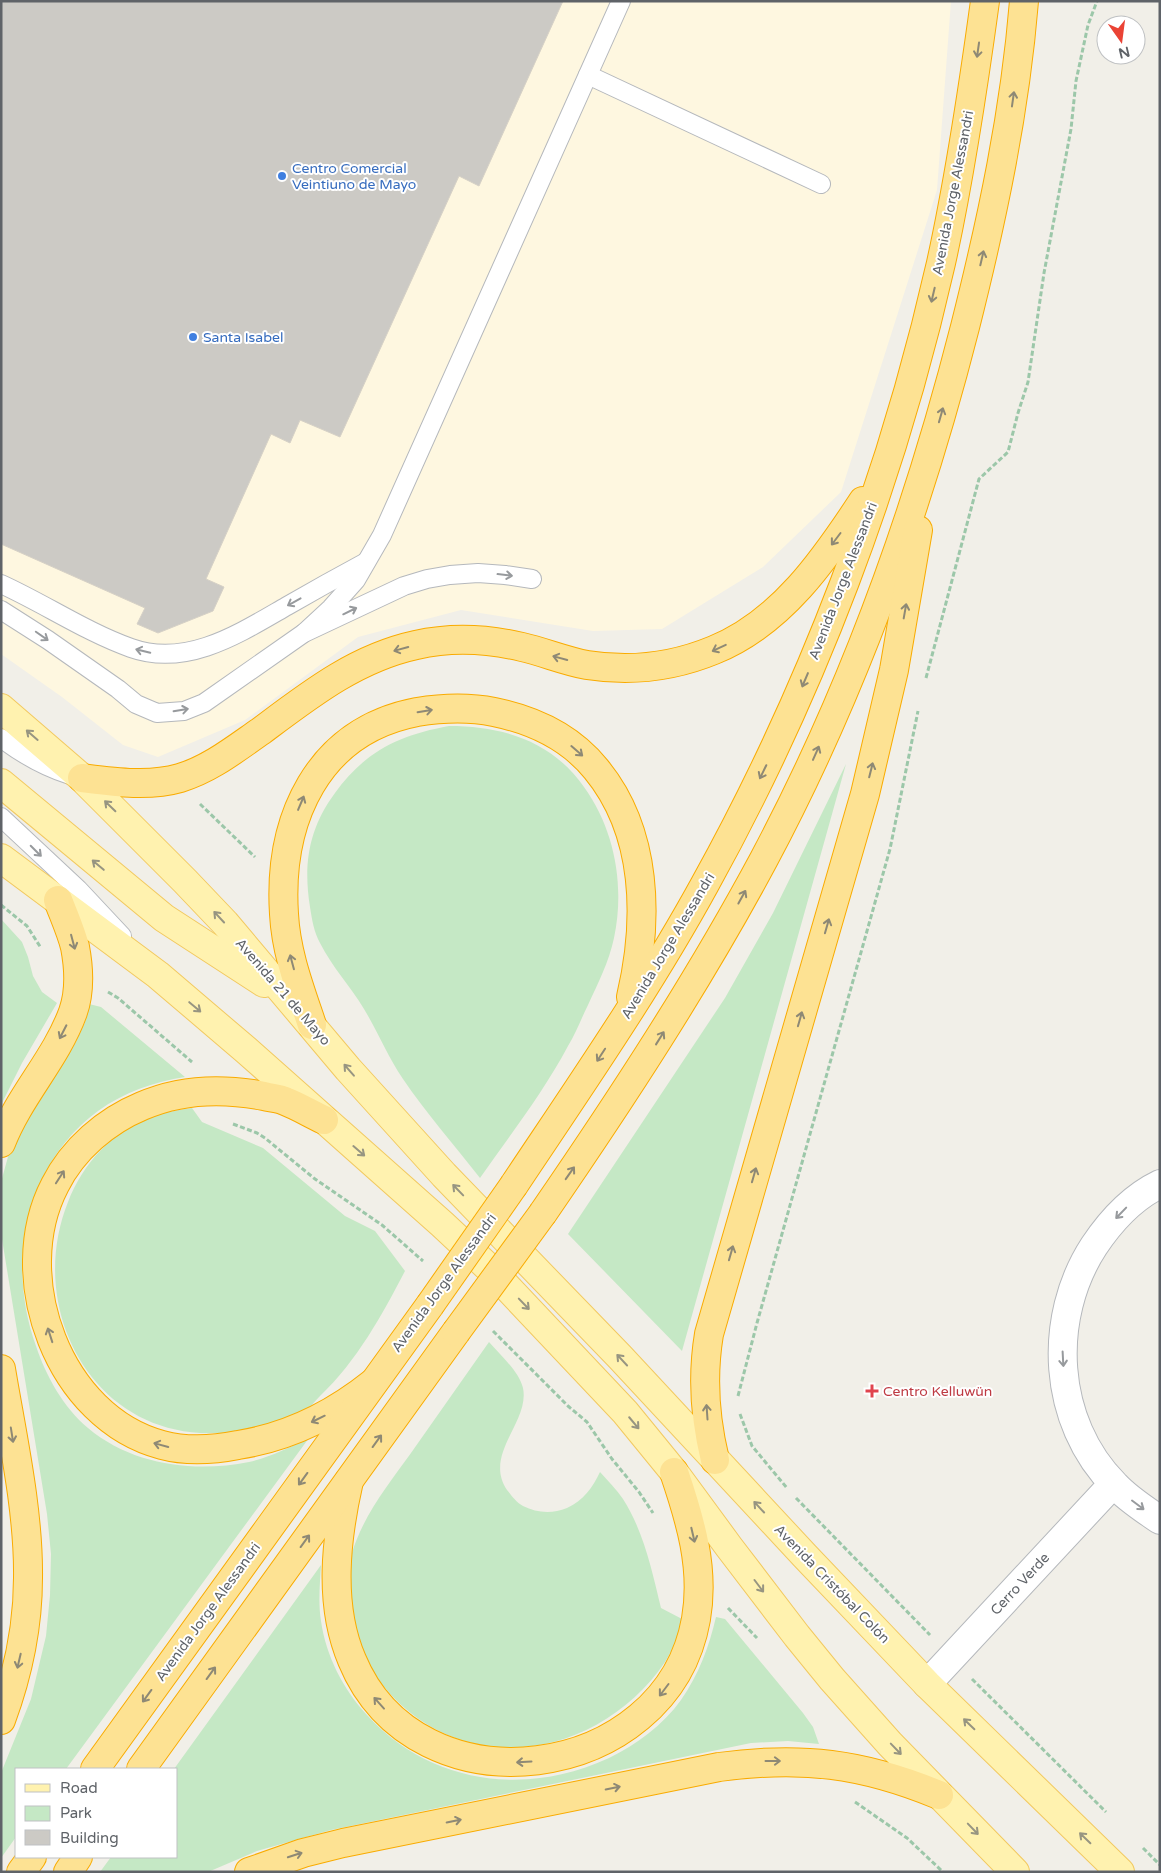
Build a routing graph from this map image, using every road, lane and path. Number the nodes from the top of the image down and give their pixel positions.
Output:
1 (621, 1) edge
2 (984, 1) edge
3 (1024, 1) edge
4 (1097, 1) edge
5 (588, 75) junction
6 (821, 184) dead end
7 (928, 462) junction
8 (884, 470) junction
9 (367, 561) junction
10 (532, 579) dead end
11 (1, 584) edge
12 (1, 610) edge
13 (24, 623) junction
14 (1, 626) edge
15 (304, 633) junction
16 (925, 680) dead end
17 (1, 708) edge
18 (919, 708) dead end
19 (1, 738) edge
20 (82, 778) junction
21 (180, 778) junction
22 (1, 783) edge
23 (1, 817) edge
24 (1, 858) edge
25 (283, 884) junction
26 (58, 900) junction
27 (1, 905) edge
28 (44, 954) dead end
29 (158, 975) junction
30 (77, 986) junction
31 (284, 995) junction
32 (627, 1014) junction
33 (312, 1025) junction
34 (202, 1091) junction
35 (324, 1120) junction
36 (1, 1143) edge
37 (1160, 1184) edge
38 (426, 1263) dead end
39 (553, 1288) joint
40 (488, 1325) dead end
41 (1, 1369) edge
42 (373, 1382) junction
43 (736, 1405) dead end
44 (739, 1413) dead end
45 (715, 1460) junction
46 (674, 1472) junction
47 (349, 1481) junction
48 (1114, 1484) junction
49 (788, 1490) dead end
50 (795, 1497) dead end
51 (654, 1515) dead end
52 (1160, 1520) edge
53 (698, 1600) junction
54 (763, 1644) dead end
55 (952, 1658) junction
56 (927, 1684) junction
57 (1, 1720) edge
58 (840, 1765) junction
59 (95, 1768) edge
60 (142, 1768) edge
61 (939, 1795) junction
62 (1112, 1818) dead end
63 (1139, 1845) dead end
64 (31, 1858) edge
65 (77, 1858) edge
66 (1160, 1865) edge
67 (21, 1872) edge
68 (68, 1872) edge
69 (249, 1872) edge
70 (943, 1872) edge
71 (1015, 1872) edge
72 (1120, 1872) edge

1 - 5 lane
2 -> 8 highway, Avenida Jorge Alessandri
7 -> 3 highway
4 - 16 path
5 - 6 lane
5 - 9 lane
45 -> 7 highway
47 -> 7 highway, bridge
8 -> 21 highway
8 -> 32 highway, Avenida Jorge Alessandri
9 -> 11 lane
9 - 15 lane
15 -> 10 lane
12 - 13 lane
13 - 14 lane
13 -> 15 lane
20 -> 17 main road, Avenida 21 de Mayo
18 - 43 path
19 - 20 lane
20 - 21 highway
31 -> 20 main road, Avenida 21 de Mayo
21 - 25 path
31 -> 22 main road
23 -> 29 lane
24 - 26 main road
25 -> 32 highway
33 -> 25 highway
26 - 29 main road
26 -> 30 highway
27 - 28 path
29 -> 35 main road
30 - 34 path
30 -> 36 highway
31 - 33 main road, Avenida 21 de Mayo
32 -> 42 highway, Avenida Jorge Alessandri, bridge
39 -> 33 main road, Avenida 21 de Mayo
34 - 35 highway
34 - 38 path
42 -> 34 highway
35 -> 46 main road
37 -> 48 street
45 -> 39 main road, Avenida Cristóbal Colón
40 - 51 path
41 -> 57 highway
42 -> 59 highway, Avenida Jorge Alessandri
44 - 49 path
56 -> 45 main road, Avenida Cristóbal Colón
46 -> 53 highway
46 -> 61 main road
53 -> 47 highway
60 -> 47 highway
48 -> 52 street
48 - 55 street, Cerro Verde
50 - 55 path
53 - 54 path
55 - 56 street, Cerro Verde
55 - 62 path
72 -> 56 main road, Avenida Cristóbal Colón
58 - 61 highway
69 -> 58 highway
58 - 70 path
61 -> 71 main road
63 - 66 path
64 - 67 highway
65 - 68 highway

